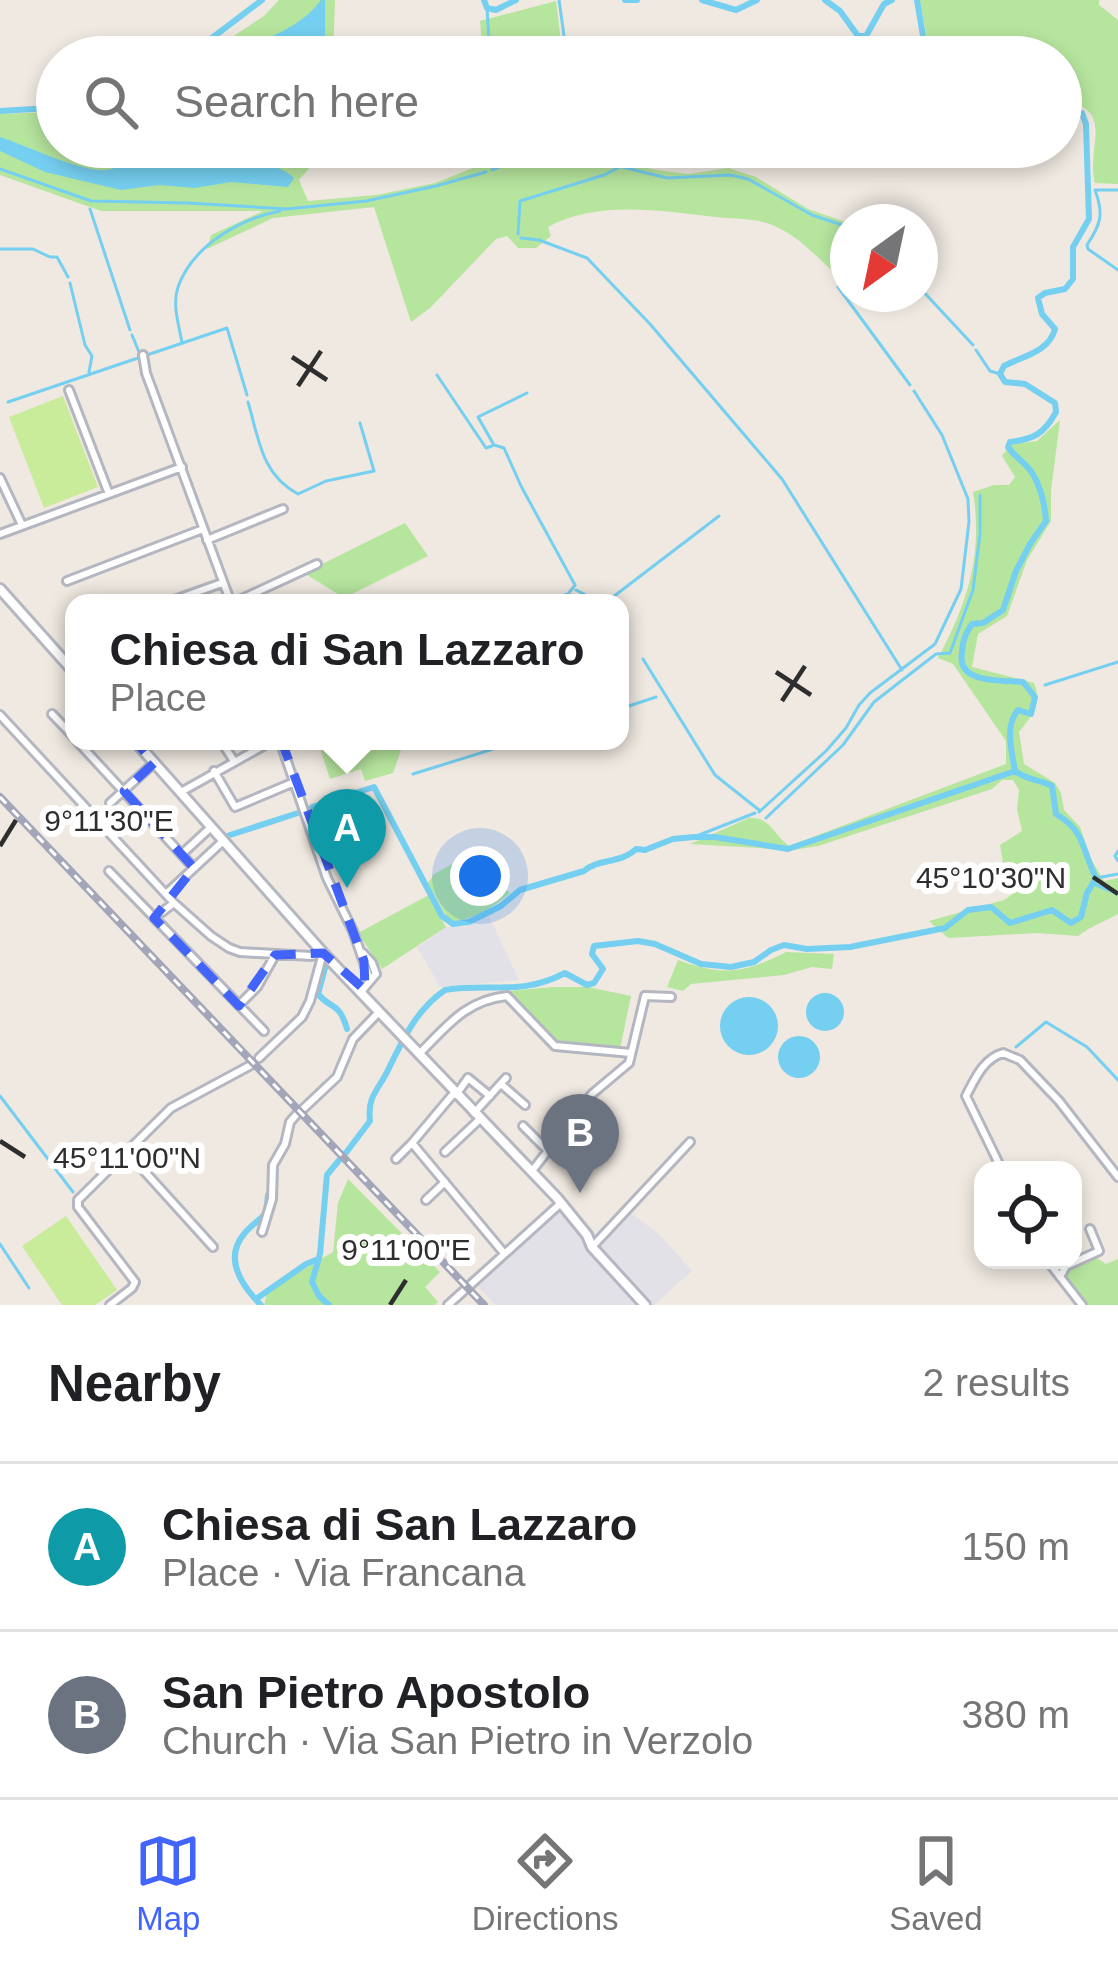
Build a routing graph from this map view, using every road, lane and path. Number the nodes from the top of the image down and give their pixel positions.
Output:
1 (143, 355) dead end
2 (69, 389) dead end
3 (182, 467) junction
4 (0, 478) edge
5 (109, 494) junction
6 (284, 509) dead end
7 (22, 525) junction
8 (203, 529) junction
9 (0, 534) edge
10 (207, 540) junction
11 (316, 564) dead end
12 (68, 581) dead end
13 (222, 583) junction
14 (0, 589) edge
15 (191, 594) edge
16 (228, 594) edge
17 (251, 594) edge
18 (65, 662) edge
19 (52, 714) dead end
20 (0, 716) edge
21 (65, 728) edge
22 (86, 750) edge
23 (143, 750) edge
24 (227, 750) edge
25 (257, 750) edge
26 (280, 750) edge
27 (234, 761) junction
28 (154, 763) junction
29 (214, 771) junction
30 (294, 782) junction
31 (124, 791) junction
32 (179, 793) junction
33 (110, 803) dead end
34 (210, 829) junction
35 (222, 842) junction
36 (182, 854) junction
37 (194, 868) junction
38 (109, 871) dead end
39 (166, 894) junction
40 (174, 903) junction
41 (154, 918) junction
42 (322, 953) junction
43 (275, 955) junction
44 (360, 993) junction
45 (671, 997) dead end
46 (239, 1006) junction
47 (379, 1012) junction
48 (263, 1031) dead end
49 (632, 1053) junction
50 (419, 1054) junction
51 (259, 1058) dead end
52 (251, 1065) dead end
53 (455, 1094) junction
54 (490, 1096) junction
55 (525, 1105) dead end
56 (477, 1116) junction
57 (523, 1126) dead end
58 (691, 1142) dead end
59 (412, 1143) junction
60 (547, 1150) junction
61 (127, 1152) junction
62 (445, 1152) dead end
63 (396, 1159) dead end
64 (998, 1161) edge
65 (532, 1171) junction
66 (1116, 1173) edge
67 (445, 1182) junction
68 (426, 1200) dead end
69 (561, 1203) junction
70 (1090, 1229) dead end
71 (262, 1232) dead end
72 (213, 1247) dead end
73 (592, 1247) junction
74 (503, 1252) junction
75 (1054, 1269) edge
76 (1060, 1277) junction
77 (110, 1305) edge
78 (448, 1305) edge
79 (644, 1305) edge
80 (1082, 1305) edge

1 - 3 street
2 - 5 street
3 - 5 street
3 - 8 street
4 - 7 street
5 - 7 street
6 - 10 street
7 - 9 street
8 - 10 street
8 - 12 street
10 - 13 street
11 - 17 street
13 - 15 street
13 - 16 street
14 - 18 main road
19 - 21 street
20 - 39 street
22 - 31 street
23 - 28 main road
24 - 27 street
25 - 27 street
26 - 30 street
27 - 29 street
28 - 31 street
28 - 32 main road
29 - 30 street
29 - 32 street
30 - 44 street
31 - 33 street
31 - 36 street
32 - 34 main road
34 - 35 main road
34 - 36 street
35 - 37 street
35 - 42 main road
36 - 37 street
37 - 39 street
38 - 41 street
39 - 40 street
40 - 41 street
40 - 43 street
41 - 46 street
42 - 43 street
42 - 44 main road
42 - 51 street
43 - 46 street
44 - 47 main road
45 - 49 street
46 - 48 street
47 - 50 main road
47 - 71 street
49 - 50 street
49 - 60 street
50 - 53 main road
52 - 61 street
53 - 54 street
53 - 56 main road
53 - 59 street
54 - 55 street
54 - 56 street
56 - 62 street
56 - 65 main road
57 - 60 street
58 - 73 street
59 - 63 street
59 - 67 street
60 - 65 street
61 - 72 street
61 - 77 street
64 - 66 street
65 - 69 main road
67 - 68 street
67 - 74 street
69 - 73 main road
69 - 74 street
70 - 76 street
73 - 79 main road
74 - 78 street
75 - 76 street
76 - 80 street

